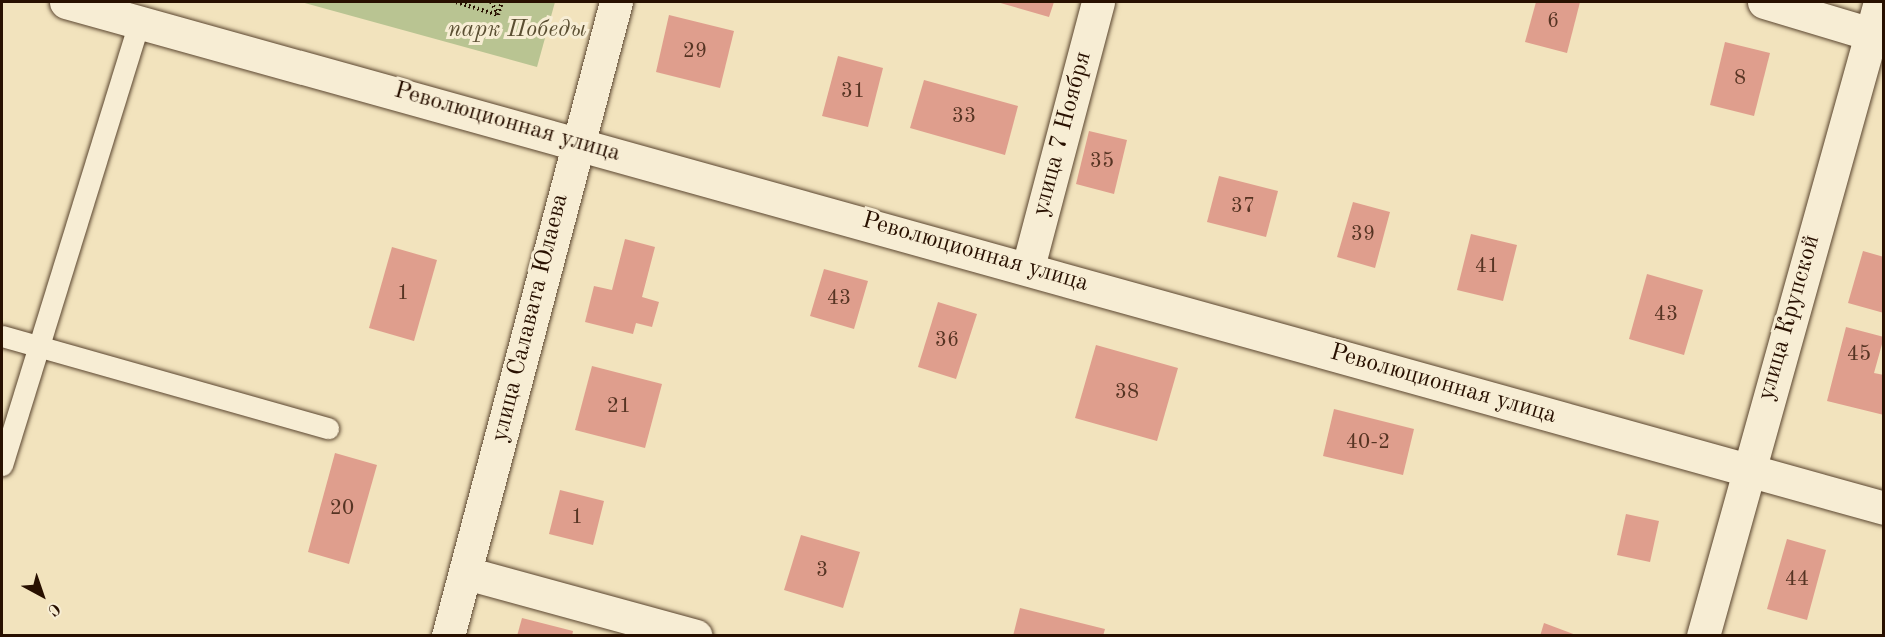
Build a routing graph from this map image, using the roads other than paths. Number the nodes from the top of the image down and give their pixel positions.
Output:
1 (66, 2) edge
2 (616, 2) edge
3 (1098, 2) edge
4 (1764, 2) edge
5 (1880, 2) edge
6 (140, 20) junction
7 (1877, 36) edge
8 (576, 142) junction
9 (1028, 267) junction
10 (2, 336) edge
11 (35, 346) junction
12 (328, 428) dead end
13 (2, 465) edge
14 (1746, 471) junction
15 (1884, 508) edge
16 (466, 573) junction
17 (447, 636) edge
18 (696, 636) edge
19 (1703, 636) edge

1 - 6 street, Революционная улица
2 - 8 street, улица Салавата Юлаева
3 - 9 street, улица 7 Ноября
4 - 7 street
5 - 7 street, улица Крупской
6 - 8 street, Революционная улица
6 - 11 lane
7 - 14 street, улица Крупской
8 - 9 street, Революционная улица
8 - 16 street, улица Салавата Юлаева
9 - 14 street, Революционная улица
10 - 11 lane
11 - 12 lane
11 - 13 lane
14 - 15 street, Революционная улица
14 - 19 street, улица Крупской
16 - 17 street, улица Салавата Юлаева
16 - 18 street

